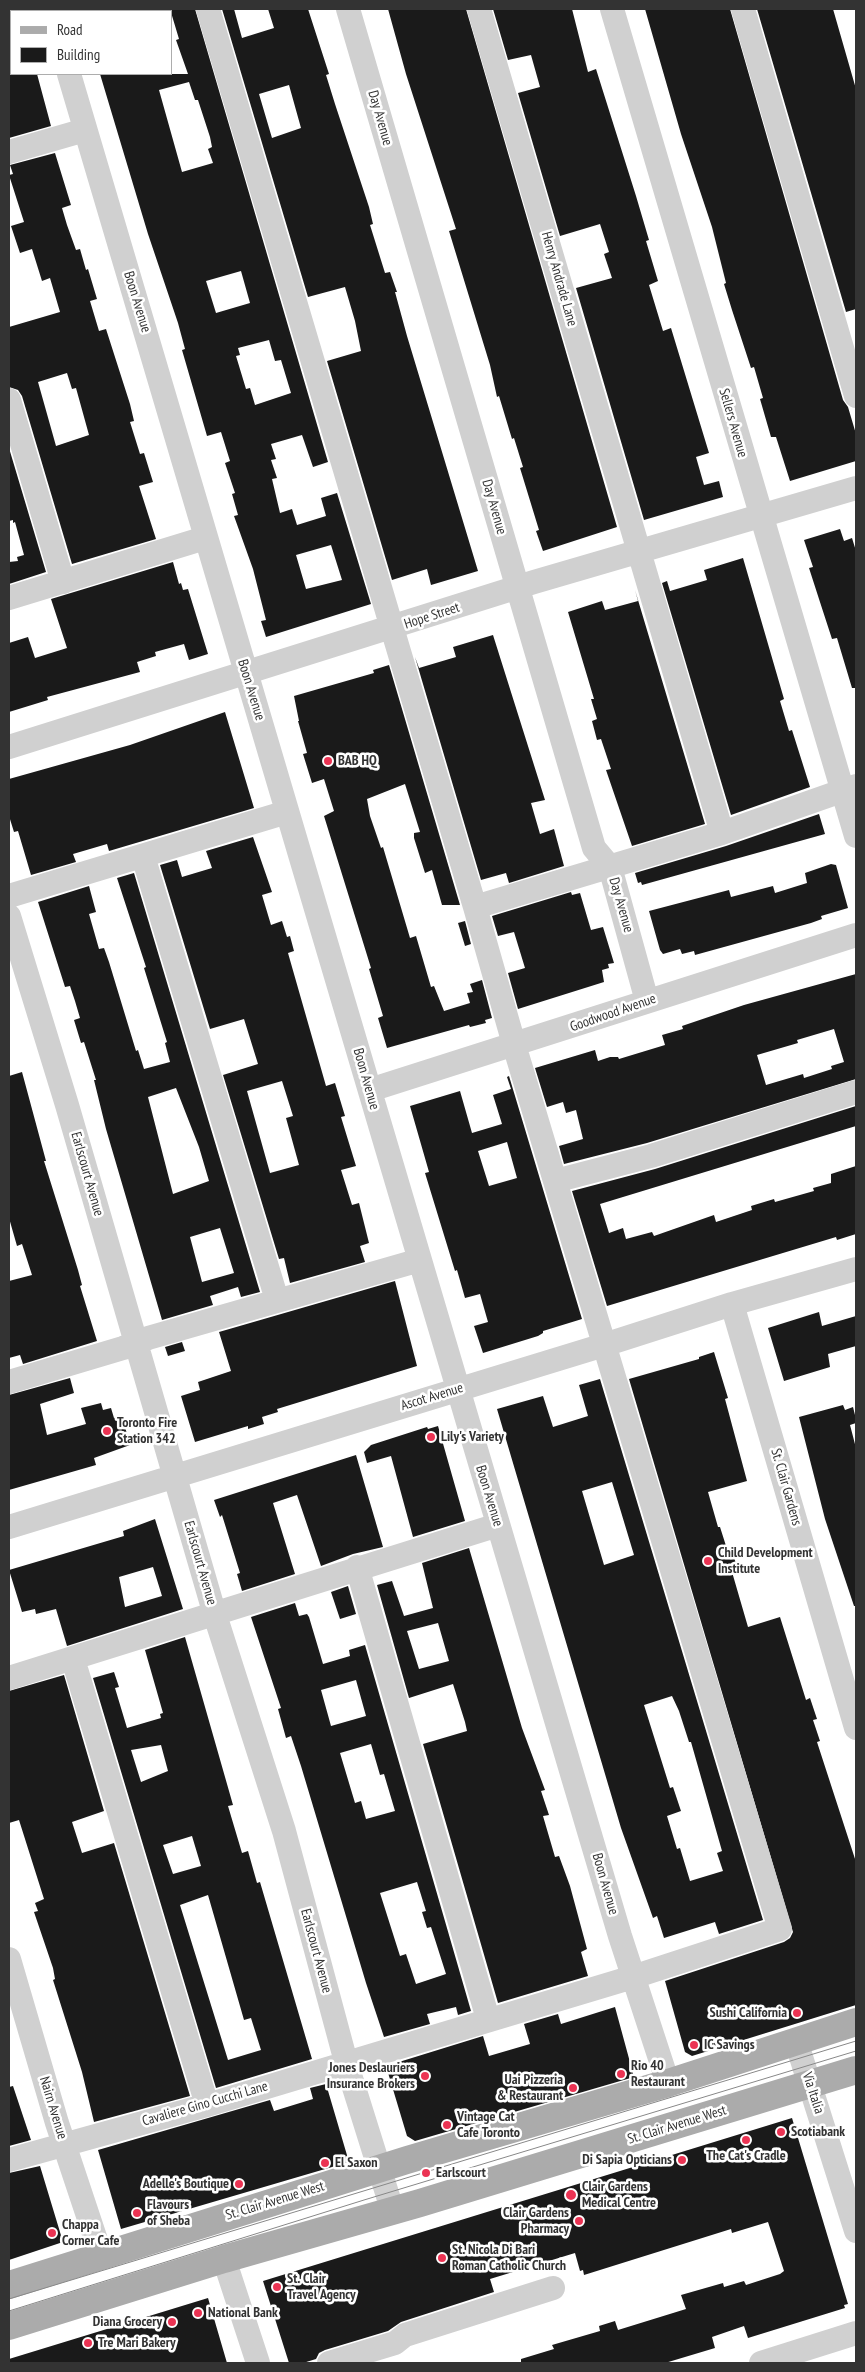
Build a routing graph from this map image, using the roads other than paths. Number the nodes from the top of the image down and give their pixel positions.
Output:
1 (208, 9) edge
2 (348, 9) edge
3 (479, 9) edge
4 (612, 9) edge
5 (744, 9) edge
6 (69, 75) edge
7 (85, 130) junction
8 (9, 152) edge
9 (856, 396) edge
10 (9, 400) edge
11 (856, 488) edge
12 (760, 515) junction
13 (205, 538) junction
14 (639, 550) junction
15 (64, 582) junction
16 (519, 588) junction
17 (9, 598) edge
18 (392, 628) junction
19 (245, 672) junction
20 (9, 747) edge
21 (850, 788) edge
22 (287, 812) junction
23 (722, 833) junction
24 (856, 836) edge
25 (143, 856) junction
26 (610, 866) junction
27 (9, 896) edge
28 (475, 906) junction
29 (9, 916) edge
30 (856, 935) edge
31 (648, 1001) junction
32 (514, 1045) junction
33 (370, 1090) junction
34 (856, 1092) edge
35 (554, 1181) junction
36 (420, 1260) junction
37 (856, 1269) edge
38 (276, 1300) junction
39 (732, 1304) junction
40 (136, 1344) junction
41 (604, 1345) junction
42 (9, 1382) edge
43 (458, 1389) junction
44 (175, 1476) junction
45 (498, 1525) junction
46 (9, 1527) edge
47 (357, 1567) junction
48 (215, 1615) junction
49 (73, 1659) junction
50 (9, 1678) edge
51 (856, 1728) edge
52 (9, 1959) edge
53 (633, 1976) junction
54 (488, 2019) junction
55 (856, 2022) edge
56 (796, 2041) junction
57 (346, 2062) junction
58 (856, 2070) edge
59 (668, 2082) junction
60 (810, 2085) junction
61 (207, 2105) junction
62 (64, 2144) junction
63 (9, 2160) edge
64 (381, 2168) junction
65 (392, 2209) junction
66 (856, 2230) edge
67 (101, 2256) junction
68 (224, 2259) junction
69 (9, 2285) edge
70 (553, 2288) dead end
71 (9, 2326) edge
72 (856, 2333) edge
73 (258, 2363) edge
74 (329, 2363) edge
75 (761, 2363) edge

1 - 18 street
2 - 16 street, Day Avenue
3 - 14 street, Henry Andrade Lane
4 - 12 street, Sellers Avenue
5 - 9 street
6 - 7 street, Boon Avenue
7 - 8 street
7 - 13 street, Boon Avenue
10 - 15 street
11 - 12 street, Hope Street
12 - 14 street, Hope Street
12 - 21 street, Sellers Avenue
13 - 15 street
13 - 19 street, Boon Avenue
14 - 16 street, Hope Street
14 - 23 street, Henry Andrade Lane
15 - 17 street
16 - 18 street, Hope Street
16 - 26 street, Day Avenue
18 - 19 street, Hope Street
18 - 28 street
19 - 20 street, Hope Street
19 - 22 street, Boon Avenue
21 - 23 street
21 - 24 street, Sellers Avenue
22 - 25 street
22 - 33 street, Boon Avenue
23 - 26 street
25 - 27 street
25 - 38 street
26 - 28 street
26 - 31 street, Day Avenue
28 - 32 street
29 - 40 street, Earlscourt Avenue
30 - 31 street, Goodwood Avenue
31 - 32 street, Goodwood Avenue
32 - 33 street, Goodwood Avenue
32 - 35 street
33 - 36 street, Boon Avenue
34 - 35 street
35 - 41 street
36 - 38 street
36 - 43 street, Boon Avenue
37 - 39 street, Ascot Avenue
38 - 40 street
39 - 41 street, Ascot Avenue
39 - 51 street, St. Clair Gardens
40 - 42 street
40 - 44 street, Earlscourt Avenue
41 - 43 street, Ascot Avenue
41 - 53 street, Cavaliere Gino Cucchi Lane
43 - 44 street, Ascot Avenue
43 - 45 street, Boon Avenue
44 - 46 street, Ascot Avenue
44 - 48 street, Earlscourt Avenue
45 - 47 street
45 - 53 street, Boon Avenue
47 - 48 street
47 - 54 street
48 - 49 street
48 - 57 street, Earlscourt Avenue
49 - 50 street
49 - 61 street
52 - 62 street, Nairn Avenue
53 - 54 street, Cavaliere Gino Cucchi Lane
53 - 59 street, Boon Avenue
54 - 57 street, Cavaliere Gino Cucchi Lane
55 - 56 main road, St. Clair Avenue West
56 - 59 main road, St. Clair Avenue West
56 - 60 street, Via Italia
57 - 61 street, Cavaliere Gino Cucchi Lane
57 - 64 street, Earlscourt Avenue
58 - 60 main road, St. Clair Avenue West
59 - 64 main road, St. Clair Avenue West
60 - 65 main road, St. Clair Avenue West
60 - 66 street, Via Italia
61 - 62 street, Cavaliere Gino Cucchi Lane
62 - 63 street, Cavaliere Gino Cucchi Lane
62 - 67 street, Nairn Avenue
64 - 65 street, Earlscourt Avenue
64 - 67 main road, St. Clair Avenue West
65 - 68 main road, St. Clair Avenue West
67 - 69 main road, St. Clair Avenue West
68 - 71 main road, St. Clair Avenue West
68 - 73 street
70 - 74 street
72 - 75 street

